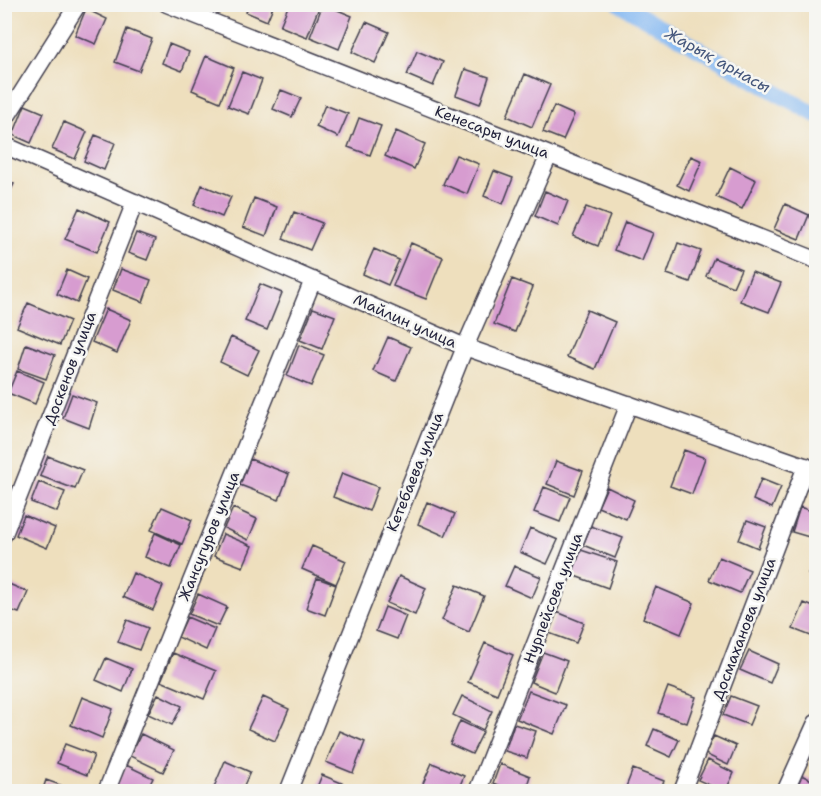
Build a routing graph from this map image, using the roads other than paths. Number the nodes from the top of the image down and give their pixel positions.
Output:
1 (78, 4) edge
2 (166, 4) edge
3 (4, 122) edge
4 (4, 146) edge
5 (549, 155) junction
6 (135, 202) junction
7 (816, 260) edge
8 (313, 280) junction
9 (465, 347) junction
10 (629, 404) junction
11 (811, 468) edge
12 (4, 534) edge
13 (816, 723) edge
14 (106, 792) edge
15 (288, 792) edge
16 (477, 792) edge
17 (682, 792) edge
18 (785, 792) edge

1 - 3 street
2 - 5 street, Кенесары улица
4 - 6 street, Майлин улица
5 - 7 street, Кенесары улица
5 - 9 street, Кетебаева улица
6 - 8 street, Майлин улица
6 - 12 street, Доскенов улица
8 - 9 street, Майлин улица
8 - 14 street, Жансугуров улица
9 - 10 street, Майлин улица
9 - 15 street, Кетебаева улица
10 - 11 street, Майлин улица
10 - 16 street, Нурпейсова улица
11 - 17 street, Досмаханова улица
13 - 18 street

